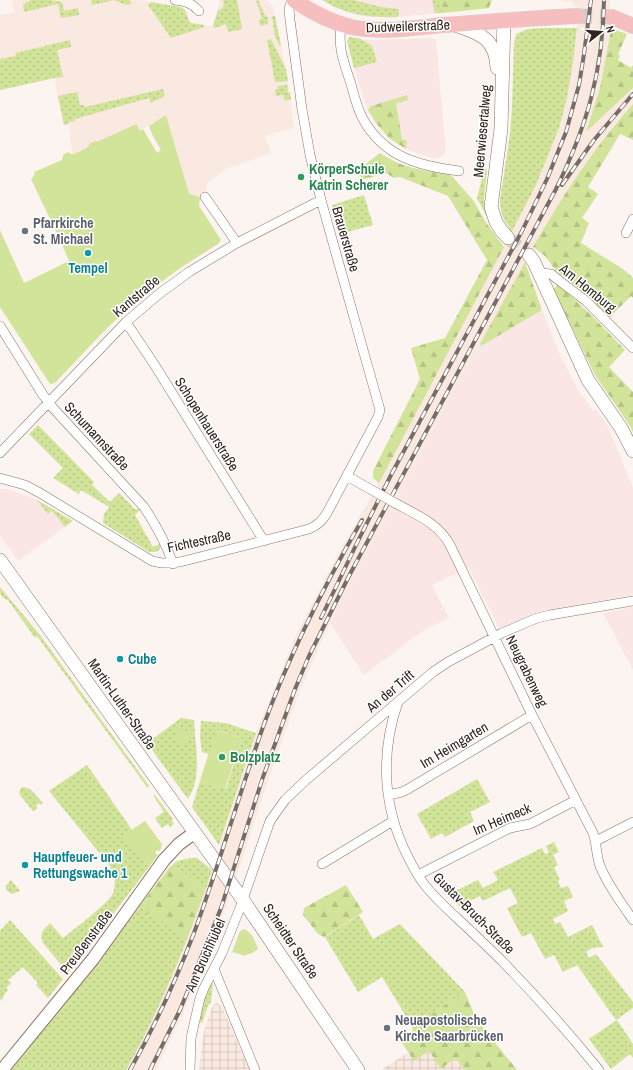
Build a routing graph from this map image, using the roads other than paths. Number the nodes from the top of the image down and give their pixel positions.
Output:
1 (175, 0) edge
2 (293, 0) edge
3 (199, 11) dead end
4 (633, 15) edge
5 (577, 16) tunnel mouth
6 (504, 20) junction
7 (341, 24) junction
8 (454, 25) junction
9 (633, 26) edge
10 (502, 108) junction
11 (459, 171) dead end
12 (206, 197) dead end
13 (321, 200) junction
14 (633, 219) edge
15 (626, 233) dead end
16 (508, 238) tunnel mouth
17 (236, 243) junction
18 (529, 255) tunnel mouth
19 (539, 273) junction
20 (126, 322) junction
21 (0, 326) edge
22 (633, 348) edge
23 (48, 402) junction
24 (633, 451) edge
25 (0, 453) edge
26 (347, 476) junction
27 (0, 478) edge
28 (264, 541) junction
29 (0, 560) edge
30 (173, 564) junction
31 (0, 576) edge
32 (24, 593) junction
33 (633, 602) edge
34 (495, 637) junction
35 (398, 702) junction
36 (532, 715) junction
37 (388, 795) junction
38 (576, 800) junction
39 (393, 821) junction
40 (633, 822) edge
41 (194, 833) junction
42 (596, 842) junction
43 (322, 864) dead end
44 (418, 875) junction
45 (243, 900) junction
46 (633, 920) edge
47 (214, 969) junction
48 (2, 1070) edge
49 (190, 1070) edge
50 (255, 1070) edge
51 (358, 1070) edge
52 (598, 1070) edge

1 - 3 street
2 - 7 main road, Dudweilerstraße
2 - 13 street, Brauerstraße
4 - 9 main road
5 - 6 main road, Dudweilerstraße
6 - 8 main road, Dudweilerstraße
6 - 10 main road, Meerwiesertalweg
7 - 8 main road, Dudweilerstraße
7 - 11 street
8 - 10 main road
10 - 16 main road, Meerwiesertalweg
12 - 17 street
13 - 17 street, Kantstraße
13 - 26 street, Brauerstraße
14 - 15 street
17 - 20 street, Kantstraße
18 - 19 main road
19 - 22 street, Am Homburg
19 - 24 main road
20 - 23 street, Kantstraße
20 - 28 street, Schopenhauerstraße
21 - 23 street, Schumannstraße
23 - 25 street, Kantstraße
23 - 30 street, Schumannstraße
26 - 28 street, Fichtestraße
26 - 34 street, Neugrabenweg, bridge
27 - 30 street, Fichtestraße
28 - 30 street, Fichtestraße
29 - 32 main road, Martin-Luther-Straße
31 - 32 main road, Martin-Luther-Straße
32 - 41 main road, Martin-Luther-Straße
33 - 34 street, An der Trift
34 - 35 street, An der Trift
34 - 36 street, Neugrabenweg
35 - 37 street, Gustav-Bruch-Straße
35 - 45 street, An der Trift
36 - 37 street, Im Heimgarten
36 - 38 street, Neugrabenweg
37 - 39 street, Gustav-Bruch-Straße
38 - 42 street, Neugrabenweg
38 - 44 street, Im Heimeck
39 - 43 street
39 - 44 street, Gustav-Bruch-Straße
40 - 42 street
41 - 45 main road, Scheidter Straße
41 - 48 street, Preußenstraße
42 - 46 street, Neugrabenweg
44 - 52 street, Gustav-Bruch-Straße
45 - 47 street, Am Bruchhübel
45 - 51 main road, Scheidter Straße
47 - 49 street, Am Bruchhübel
47 - 50 street

